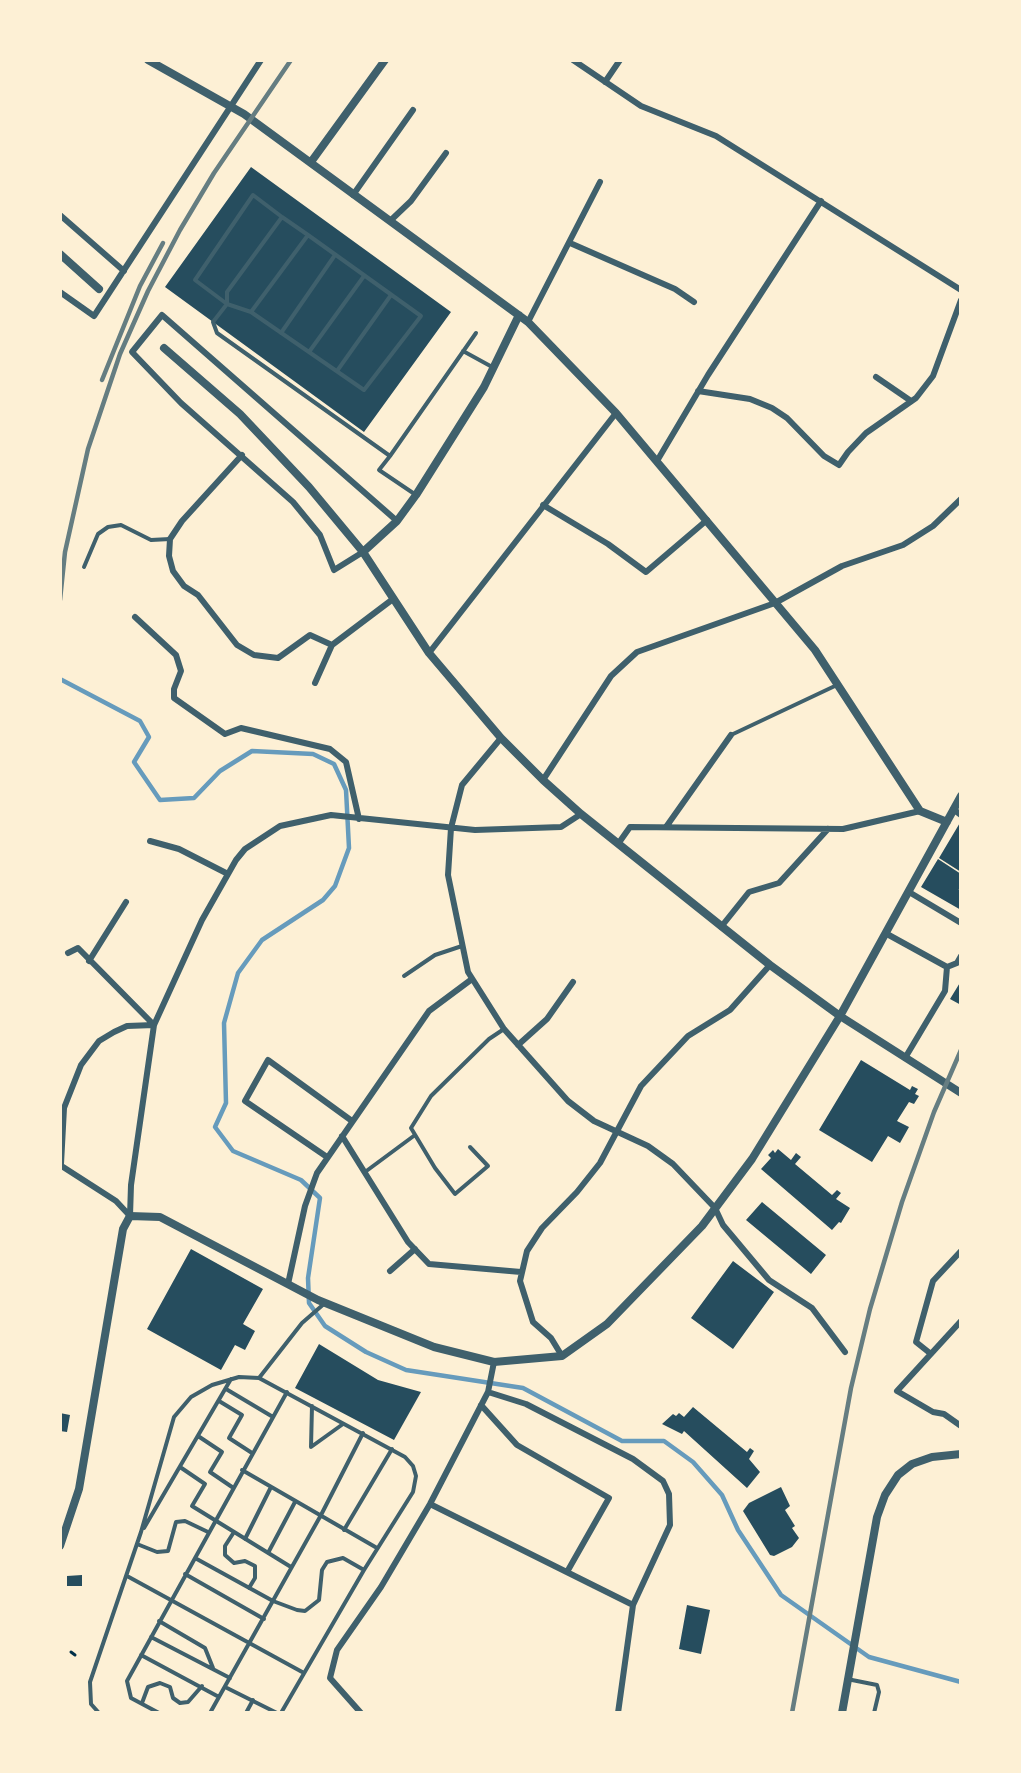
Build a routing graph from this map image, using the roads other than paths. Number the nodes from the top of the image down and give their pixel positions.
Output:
1 (148, 60) edge
2 (261, 60) edge
3 (385, 60) edge
4 (573, 60) edge
5 (620, 60) edge
6 (605, 82) junction
7 (230, 105) junction
8 (413, 110) dead end
9 (446, 153) dead end
10 (311, 162) junction
11 (600, 182) dead end
12 (353, 195) junction
13 (821, 201) junction
14 (60, 215) edge
15 (282, 217) junction
16 (390, 220) junction
17 (308, 235) junction
18 (570, 243) junction
19 (60, 254) edge
20 (336, 255) junction
21 (124, 271) junction
22 (364, 276) junction
23 (99, 289) dead end
24 (961, 290) edge
25 (60, 292) edge
26 (391, 295) junction
27 (961, 300) edge
28 (694, 302) dead end
29 (227, 304) junction
30 (251, 312) junction
31 (519, 315) junction
32 (528, 322) junction
33 (281, 333) junction
34 (476, 333) dead end
35 (164, 348) dead end
36 (463, 351) junction
37 (309, 352) junction
38 (494, 368) junction
39 (337, 371) junction
40 (876, 376) dead end
41 (698, 392) junction
42 (911, 401) junction
43 (616, 413) junction
44 (243, 455) junction
45 (390, 456) junction
46 (657, 461) junction
47 (416, 495) junction
48 (961, 498) edge
49 (543, 506) junction
50 (707, 520) junction
51 (397, 521) junction
52 (170, 539) junction
53 (363, 552) junction
54 (84, 567) dead end
55 (393, 599) junction
56 (775, 603) junction
57 (135, 617) dead end
58 (332, 645) junction
59 (429, 652) junction
60 (315, 683) dead end
61 (838, 685) junction
62 (731, 735) joint
63 (501, 738) junction
64 (543, 780) junction
65 (961, 796) edge
66 (953, 809) junction
67 (920, 810) junction
68 (581, 814) junction
69 (961, 815) edge
70 (359, 819) junction
71 (946, 822) junction
72 (666, 827) junction
73 (451, 828) junction
74 (828, 829) junction
75 (150, 841) dead end
76 (618, 844) junction
77 (228, 874) junction
78 (909, 892) junction
79 (126, 902) dead end
80 (961, 923) edge
81 (721, 927) junction
82 (887, 934) junction
83 (462, 946) junction
84 (68, 953) dead end
85 (961, 956) edge
86 (89, 961) junction
87 (770, 965) junction
88 (947, 967) junction
89 (404, 976) dead end
90 (472, 979) junction
91 (573, 982) dead end
92 (840, 1016) junction
93 (154, 1025) junction
94 (504, 1029) junction
95 (518, 1045) junction
96 (905, 1058) junction
97 (961, 1093) edge
98 (352, 1121) junction
99 (618, 1132) junction
100 (415, 1135) junction
101 (342, 1136) junction
102 (470, 1147) dead end
103 (327, 1157) junction
104 (61, 1165) edge
105 (364, 1173) junction
106 (716, 1208) junction
107 (130, 1216) junction
108 (415, 1249) junction
109 (961, 1251) edge
110 (390, 1271) dead end
111 (521, 1272) junction
112 (291, 1285) junction
113 (321, 1301) junction
114 (961, 1321) edge
115 (845, 1352) dead end
116 (931, 1354) junction
117 (562, 1356) junction
118 (494, 1362) junction
119 (231, 1378) junction
120 (259, 1378) junction
121 (226, 1389) junction
122 (287, 1392) junction
123 (488, 1392) junction
124 (219, 1401) junction
125 (481, 1405) junction
126 (312, 1406) junction
127 (273, 1417) junction
128 (343, 1424) junction
129 (961, 1426) edge
130 (363, 1433) junction
131 (198, 1436) junction
132 (392, 1449) junction
133 (252, 1453) junction
134 (961, 1454) edge
135 (180, 1467) junction
136 (242, 1470) junction
137 (232, 1487) junction
138 (272, 1487) junction
139 (295, 1502) junction
140 (430, 1504) junction
141 (321, 1515) junction
142 (216, 1520) junction
143 (344, 1530) junction
144 (141, 1532) junction
145 (208, 1532) junction
146 (234, 1532) junction
147 (245, 1539) junction
148 (137, 1544) junction
149 (60, 1546) edge
150 (377, 1548) junction
151 (268, 1553) junction
152 (195, 1558) junction
153 (291, 1567) junction
154 (364, 1570) junction
155 (567, 1572) junction
156 (185, 1574) junction
157 (127, 1576) junction
158 (249, 1588) junction
159 (171, 1600) junction
160 (273, 1601) junction
161 (633, 1605) junction
162 (264, 1619) junction
163 (159, 1621) junction
164 (151, 1637) junction
165 (248, 1644) junction
166 (141, 1655) junction
167 (213, 1669) junction
168 (304, 1673) junction
169 (230, 1678) junction
170 (848, 1679) junction
171 (202, 1686) junction
172 (225, 1687) junction
173 (219, 1697) junction
174 (253, 1700) junction
175 (142, 1703) junction
176 (99, 1713) edge
177 (159, 1713) edge
178 (210, 1713) edge
179 (246, 1713) edge
180 (277, 1713) edge
181 (282, 1713) edge
182 (362, 1713) edge
183 (618, 1713) edge
184 (842, 1713) edge
185 (874, 1713) edge

1 - 7 street
2 - 7 street
3 - 10 street
4 - 6 street
5 - 6 street
6 - 13 street
7 - 10 street
7 - 21 street
8 - 12 street
9 - 16 street
10 - 12 street
11 - 18 street
12 - 16 street
13 - 24 street
13 - 41 street
14 - 21 street
15 - 17 lane
15 - 29 lane
15 - 29 lane
16 - 31 street
17 - 20 lane
17 - 30 lane
18 - 28 street
18 - 32 street
19 - 23 street
20 - 22 lane
20 - 33 lane
21 - 25 street
22 - 26 lane
22 - 37 lane
26 - 39 lane
26 - 39 lane
27 - 42 street
29 - 30 lane
29 - 45 lane
30 - 33 lane
31 - 32 street
31 - 38 street
32 - 43 street
33 - 37 lane
34 - 36 lane
35 - 53 street
36 - 38 lane
36 - 45 lane
37 - 39 lane
38 - 47 street
40 - 42 street
41 - 42 street
41 - 46 street
43 - 46 street
43 - 49 street
44 - 51 street
44 - 52 street
44 - 53 street
45 - 47 lane
46 - 50 street
47 - 51 street
48 - 56 street
49 - 50 street
49 - 59 street
50 - 56 street
51 - 53 street
52 - 54 lane
52 - 58 street
53 - 55 street
55 - 58 street
55 - 59 street
56 - 61 street
56 - 64 street
57 - 70 street
58 - 60 street
59 - 63 street
61 - 62 lane
61 - 67 street
62 - 72 street
63 - 64 street
63 - 73 street
64 - 68 street
65 - 66 street
66 - 69 street
66 - 71 street
67 - 71 street
67 - 74 street
68 - 73 street
68 - 76 street
70 - 73 street
70 - 77 street
71 - 78 street
72 - 74 street
72 - 76 street
73 - 83 street
74 - 81 street
75 - 77 street
76 - 81 street
77 - 93 street
78 - 80 street
78 - 82 street
79 - 86 street
81 - 87 street
82 - 88 street
82 - 92 street
83 - 89 lane
83 - 90 street
84 - 86 street
85 - 88 street
86 - 93 street
87 - 92 street
87 - 99 street
88 - 96 street
90 - 94 street
90 - 98 street
91 - 95 street
92 - 96 street
92 - 106 street
93 - 104 street
93 - 107 street
94 - 95 street
94 - 100 lane
95 - 99 street
96 - 97 street
98 - 101 street
98 - 103 street
99 - 106 street
99 - 111 street
100 - 102 lane
100 - 105 lane
101 - 103 street
101 - 105 street
103 - 112 street
104 - 107 street
105 - 108 street
106 - 115 street
106 - 117 street
107 - 112 street
107 - 149 street
108 - 110 street
108 - 111 street
109 - 116 street
111 - 117 street
112 - 113 street
113 - 118 street
113 - 120 lane
114 - 116 street
116 - 129 street
117 - 118 street
118 - 123 street
119 - 120 lane
119 - 121 lane
119 - 144 lane
120 - 122 lane
121 - 124 lane
121 - 127 lane
122 - 126 lane
122 - 127 lane
123 - 125 street
123 - 161 street
124 - 131 lane
124 - 133 lane
125 - 140 street
125 - 155 street
126 - 128 lane
126 - 128 lane
127 - 133 lane
128 - 130 lane
130 - 132 lane
130 - 141 lane
131 - 135 lane
131 - 137 lane
132 - 143 lane
132 - 150 lane
133 - 136 lane
134 - 170 street
135 - 142 lane
135 - 144 lane
136 - 137 lane
136 - 138 lane
137 - 142 lane
138 - 139 lane
138 - 147 lane
139 - 141 lane
139 - 151 lane
140 - 155 street
140 - 182 street
141 - 143 lane
141 - 153 lane
142 - 145 lane
142 - 146 lane
143 - 150 lane
144 - 148 lane
145 - 148 lane
145 - 152 lane
146 - 147 lane
146 - 158 lane
147 - 151 lane
148 - 157 lane
150 - 154 lane
151 - 153 lane
152 - 156 lane
152 - 158 lane
153 - 160 lane
154 - 160 lane
154 - 168 lane
155 - 161 street
156 - 159 lane
156 - 162 lane
157 - 159 lane
157 - 176 lane
158 - 160 lane
159 - 163 lane
159 - 165 lane
160 - 162 lane
161 - 183 street
162 - 165 lane
163 - 164 lane
163 - 167 lane
164 - 166 lane
164 - 167 lane
165 - 168 lane
165 - 169 lane
166 - 171 lane
166 - 175 lane
167 - 169 lane
168 - 181 lane
169 - 172 lane
170 - 184 street
170 - 185 lane
171 - 173 lane
171 - 175 lane
172 - 173 lane
172 - 174 lane
173 - 178 lane
174 - 179 lane
174 - 180 lane
175 - 177 lane

